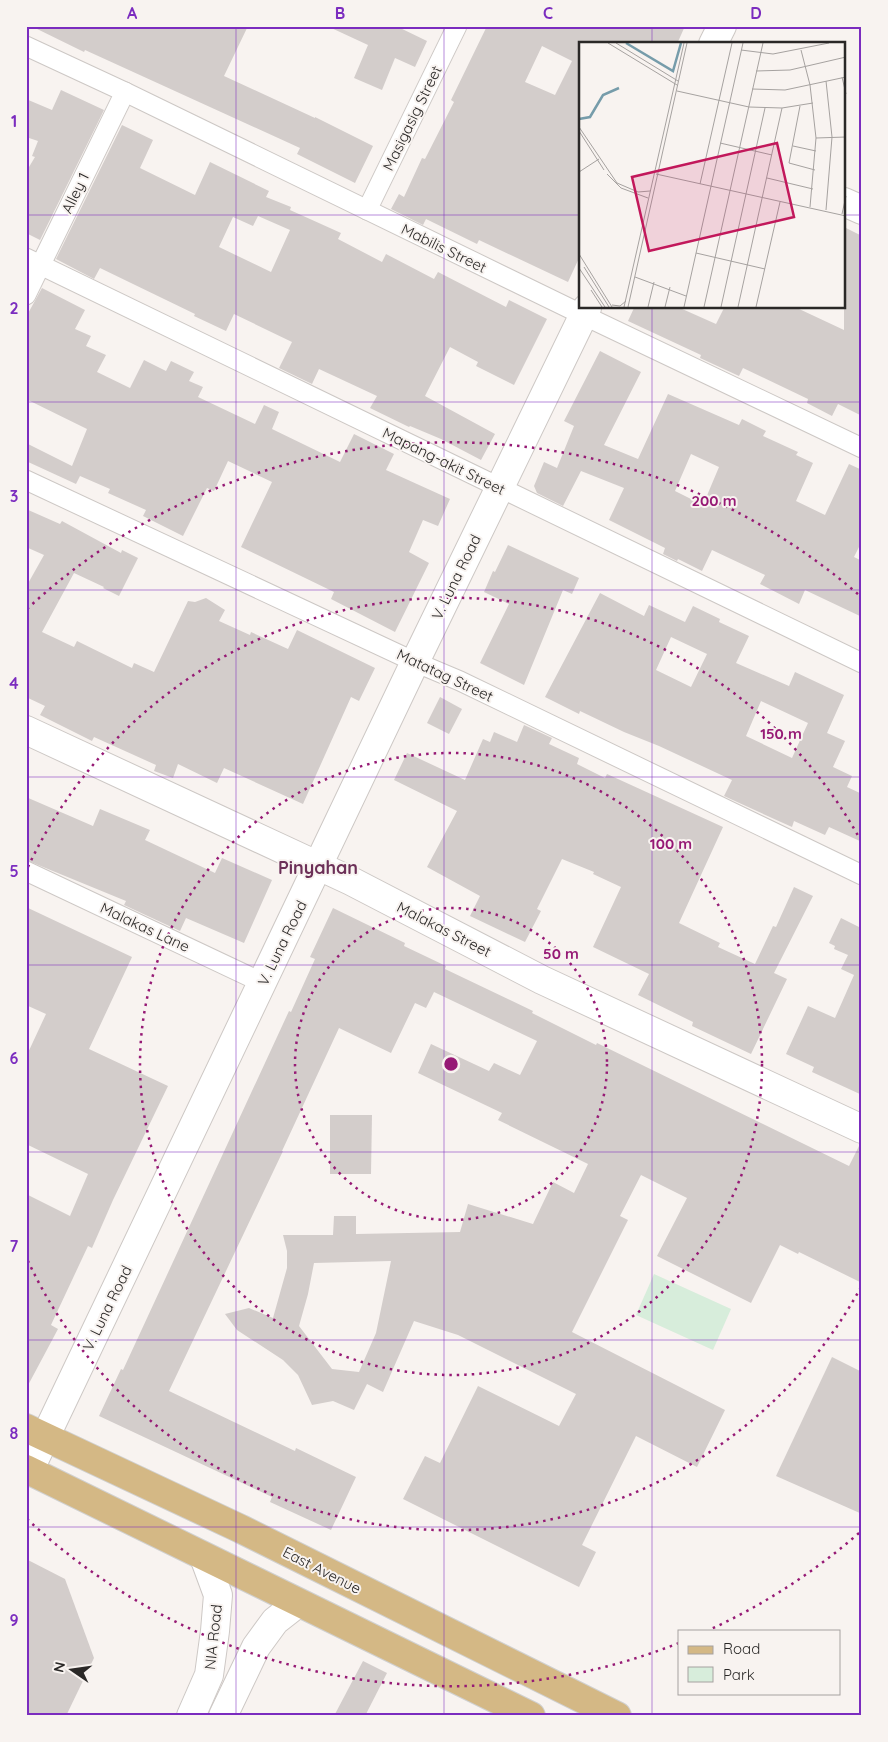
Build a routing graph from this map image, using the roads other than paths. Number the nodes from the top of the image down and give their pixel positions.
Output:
1 (457, 26) edge
2 (722, 26) edge
3 (714, 42) edge
4 (26, 46) edge
5 (125, 92) junction
6 (846, 203) edge
7 (367, 210) junction
8 (862, 210) edge
9 (33, 261) edge
10 (26, 295) edge
11 (579, 308) edge
12 (585, 311) edge
13 (862, 448) edge
14 (26, 480) edge
15 (499, 489) junction
16 (416, 662) junction
17 (862, 663) edge
18 (26, 730) edge
19 (319, 866) junction
20 (26, 871) edge
21 (862, 875) edge
22 (263, 982) junction
23 (862, 1129) edge
24 (36, 1433) edge
25 (28, 1470) edge
26 (204, 1557) junction
27 (298, 1603) junction
28 (191, 1716) edge
29 (223, 1716) edge
30 (532, 1716) edge
31 (617, 1716) edge

1 - 7 street, Masigasig Street
2 - 3 main road
4 - 5 street, Mabilis Street
5 - 7 street, Mabilis Street
5 - 9 street, Alley 1
6 - 8 main road
7 - 11 street, Mabilis Street
9 - 10 street, Alley 1
9 - 15 street, Mapang-akit Street
12 - 13 street, Mabilis Street
12 - 15 main road, V. Luna Road
14 - 16 street, Matatag Street
15 - 16 main road, V. Luna Road
15 - 17 street, Mapang-akit Street
16 - 19 main road, V. Luna Road
16 - 21 street, Matatag Street
18 - 19 main road, Malakas Street
19 - 22 main road, V. Luna Road
19 - 23 main road, Malakas Street
20 - 22 street, Malakas Lane
22 - 24 main road, V. Luna Road
24 - 25 main road, V. Luna Road
24 - 31 main road, East Avenue
25 - 26 main road
26 - 27 main road
26 - 28 main road, NIA Road
27 - 29 main road
27 - 30 main road

